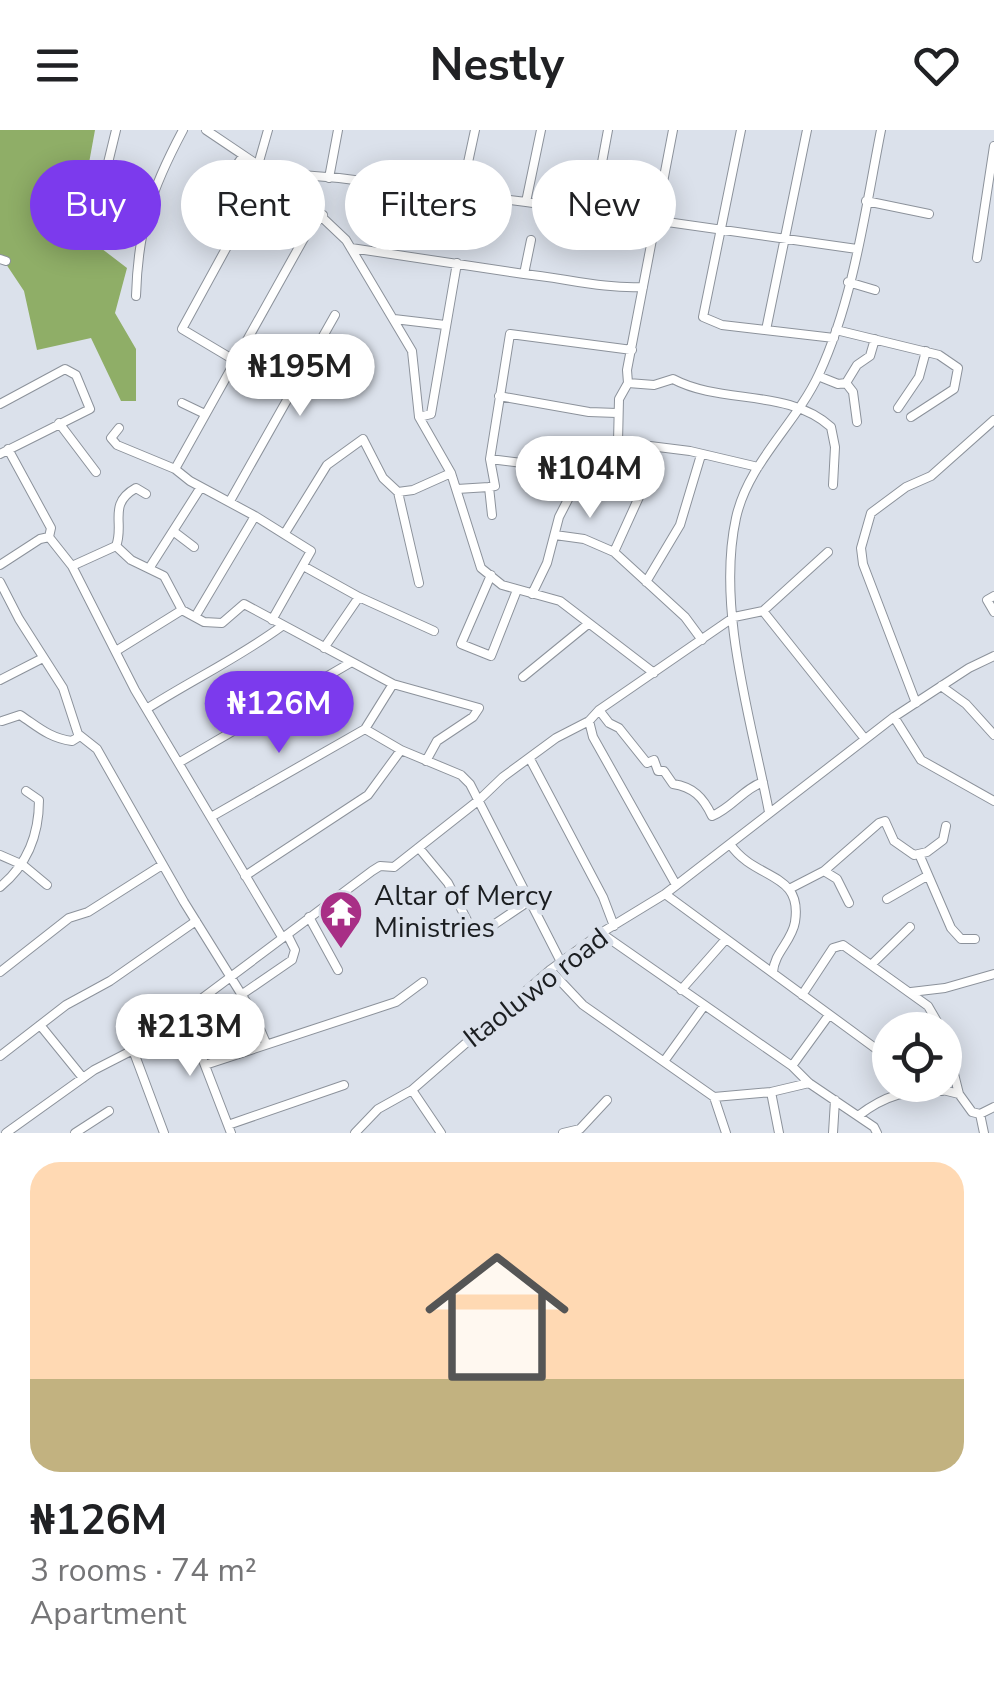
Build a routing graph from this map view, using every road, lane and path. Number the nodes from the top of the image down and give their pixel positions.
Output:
1 (116, 130) edge
2 (183, 130) edge
3 (206, 130) edge
4 (268, 130) edge
5 (338, 130) edge
6 (475, 130) edge
7 (542, 130) edge
8 (608, 130) edge
9 (674, 130) edge
10 (741, 130) edge
11 (807, 130) edge
12 (881, 130) edge
13 (994, 146) edge
14 (243, 156) junction
15 (108, 160) edge
16 (240, 160) edge
17 (250, 160) edge
18 (259, 160) edge
19 (468, 160) edge
20 (602, 160) edge
21 (669, 160) edge
22 (325, 178) edge
23 (329, 178) junction
24 (345, 180) edge
25 (512, 201) edge
26 (526, 202) junction
27 (866, 202) junction
28 (532, 203) edge
29 (929, 214) dead end
30 (325, 217) edge
31 (676, 223) edge
32 (720, 230) junction
33 (345, 240) edge
34 (531, 240) dead end
35 (786, 241) junction
36 (857, 249) junction
37 (228, 250) edge
38 (298, 250) edge
39 (353, 250) edge
40 (365, 250) edge
41 (651, 250) edge
42 (977, 258) dead end
43 (457, 264) junction
44 (524, 274) junction
45 (848, 282) junction
46 (643, 288) junction
47 (874, 290) dead end
48 (136, 296) dead end
49 (335, 316) dead end
50 (394, 319) junction
51 (444, 326) junction
52 (766, 330) junction
53 (835, 334) junction
54 (875, 339) junction
55 (632, 350) junction
56 (926, 351) junction
57 (234, 360) junction
58 (818, 376) junction
59 (628, 383) junction
60 (846, 383) junction
61 (498, 396) junction
62 (182, 403) dead end
63 (0, 404) edge
64 (898, 408) dead end
65 (800, 409) junction
66 (617, 412) junction
67 (206, 414) junction
68 (419, 417) junction
69 (911, 417) dead end
70 (994, 420) edge
71 (857, 422) dead end
72 (59, 423) junction
73 (119, 428) dead end
74 (4, 452) edge
75 (701, 454) junction
76 (490, 459) junction
77 (175, 468) junction
78 (758, 468) junction
79 (96, 472) dead end
80 (451, 474) junction
81 (833, 485) dead end
82 (644, 486) dead end
83 (200, 488) junction
84 (488, 488) junction
85 (457, 490) junction
86 (398, 492) junction
87 (146, 494) dead end
88 (230, 501) junction
89 (492, 515) dead end
90 (255, 516) junction
91 (173, 531) junction
92 (285, 534) junction
93 (555, 535) junction
94 (49, 537) junction
95 (116, 546) junction
96 (194, 547) dead end
97 (614, 552) junction
98 (828, 552) dead end
99 (0, 565) edge
100 (72, 566) junction
101 (304, 567) junction
102 (150, 568) junction
103 (491, 575) junction
104 (0, 582) edge
105 (646, 582) junction
106 (419, 583) dead end
107 (517, 590) junction
108 (532, 594) junction
109 (994, 596) edge
110 (359, 597) junction
111 (9, 601) junction
112 (0, 606) edge
113 (182, 610) junction
114 (763, 611) junction
115 (994, 612) edge
116 (196, 617) junction
117 (734, 618) junction
118 (272, 620) junction
119 (588, 624) junction
120 (282, 626) junction
121 (434, 632) dead end
122 (702, 640) junction
123 (324, 648) junction
124 (116, 651) junction
125 (994, 656) edge
126 (43, 658) junction
127 (350, 663) junction
128 (654, 673) junction
129 (522, 677) dead end
130 (0, 680) edge
131 (393, 684) junction
132 (941, 686) junction
133 (916, 703) junction
134 (148, 708) junction
135 (598, 710) junction
136 (894, 716) junction
137 (2, 721) edge
138 (588, 721) junction
139 (365, 728) junction
140 (572, 728) junction
141 (994, 735) edge
142 (80, 736) junction
143 (593, 737) junction
144 (864, 739) junction
145 (401, 750) junction
146 (530, 758) junction
147 (426, 761) junction
148 (180, 762) junction
149 (763, 782) junction
150 (26, 791) dead end
151 (479, 800) junction
152 (994, 801) edge
153 (768, 812) junction
154 (211, 817) junction
155 (946, 826) dead end
156 (730, 844) junction
157 (419, 848) junction
158 (919, 854) junction
159 (0, 855) edge
160 (20, 864) junction
161 (162, 865) junction
162 (824, 870) junction
163 (245, 876) junction
164 (927, 876) junction
165 (675, 883) junction
166 (47, 885) dead end
167 (0, 887) edge
168 (791, 888) junction
169 (665, 894) junction
170 (888, 899) dead end
171 (530, 901) junction
172 (849, 903) dead end
173 (309, 918) junction
174 (196, 922) junction
175 (614, 926) junction
176 (910, 927) dead end
177 (601, 933) junction
178 (285, 936) junction
179 (975, 938) dead end
180 (726, 939) junction
181 (561, 962) junction
182 (872, 964) junction
183 (338, 970) dead end
184 (550, 970) junction
185 (0, 972) edge
186 (773, 972) junction
187 (994, 974) edge
188 (230, 977) junction
189 (422, 982) dead end
190 (681, 990) junction
191 (911, 992) junction
192 (241, 995) junction
193 (802, 995) junction
194 (704, 1006) junction
195 (184, 1011) junction
196 (933, 1012) edge
197 (829, 1016) junction
198 (40, 1024) junction
199 (266, 1043) junction
200 (872, 1046) edge
201 (133, 1050) junction
202 (0, 1056) edge
203 (666, 1060) junction
204 (206, 1065) junction
205 (792, 1066) junction
206 (83, 1078) junction
207 (809, 1084) junction
208 (344, 1085) dead end
209 (412, 1090) junction
210 (772, 1092) junction
211 (714, 1097) junction
212 (962, 1098) edge
213 (607, 1100) dead end
214 (835, 1100) junction
215 (878, 1102) edge
216 (994, 1107) edge
217 (109, 1111) dead end
218 (980, 1114) junction
219 (858, 1116) junction
220 (229, 1129) edge
221 (6, 1133) edge
222 (75, 1133) edge
223 (164, 1133) edge
224 (356, 1133) edge
225 (440, 1133) edge
226 (564, 1133) edge
227 (726, 1133) edge
228 (779, 1133) edge
229 (833, 1133) edge
230 (877, 1133) edge
231 (984, 1133) edge

1 - 15 street
2 - 48 street
3 - 14 street
4 - 18 street
5 - 23 street
6 - 19 street
7 - 26 street
8 - 20 street
9 - 21 street
10 - 32 street
11 - 35 street
12 - 27 street
13 - 42 street
14 - 16 street
14 - 17 street
22 - 23 street
23 - 24 street
25 - 26 street
26 - 28 street
27 - 29 street
27 - 36 street
30 - 33 street
31 - 32 street
32 - 35 street
32 - 52 street
34 - 44 street
35 - 36 street
35 - 52 street
36 - 45 street
37 - 57 street
38 - 57 street
39 - 50 street
40 - 43 street
41 - 46 street
43 - 44 street
43 - 51 street
44 - 46 street
45 - 47 street
45 - 53 street
46 - 55 street
49 - 88 street
50 - 51 street
50 - 68 street
51 - 68 street
52 - 53 street
53 - 54 street
53 - 58 street
54 - 56 street
54 - 60 street
55 - 59 street
55 - 61 street
56 - 64 street
56 - 69 street
57 - 67 street
58 - 60 street
58 - 65 street
59 - 65 street
59 - 66 street
60 - 71 street
61 - 66 street
61 - 76 street
62 - 67 street
63 - 72 street
65 - 78 street
65 - 81 street
66 - 75 street
67 - 77 street
68 - 80 street
70 - 133 street
72 - 74 street
72 - 79 street
73 - 77 street
74 - 94 street
75 - 78 street
75 - 105 street
76 - 84 street
76 - 93 street
77 - 83 street
78 - 117 street
80 - 85 street
80 - 86 street
82 - 97 street
83 - 88 street
83 - 91 street
84 - 85 street
84 - 89 street
85 - 103 street
86 - 92 street
86 - 106 street
87 - 95 street
88 - 90 street
90 - 92 street
90 - 116 street
91 - 96 street
91 - 102 street
92 - 101 street
93 - 97 street
93 - 108 street
94 - 99 street
94 - 100 street
95 - 100 street
95 - 102 street
97 - 105 street
98 - 114 street
100 - 124 street
101 - 110 street
101 - 118 street
102 - 113 street
103 - 107 street
103 - 107 street
104 - 111 street
105 - 122 street
107 - 108 street
108 - 119 street
109 - 115 street
110 - 121 street
110 - 123 street
111 - 112 street
111 - 126 street
113 - 116 street
113 - 124 street
114 - 117 street
114 - 144 street
116 - 118 street
117 - 122 street
117 - 149 street
118 - 120 street
119 - 128 street
119 - 129 street
120 - 123 street
120 - 134 street
122 - 128 street
123 - 127 street
124 - 134 street
125 - 132 street, Itaoluwo road
126 - 130 street
126 - 142 street
127 - 131 street
127 - 148 street
128 - 135 street
131 - 139 street
131 - 147 street
132 - 133 street, Itaoluwo road
132 - 141 street
133 - 136 street, Itaoluwo road
134 - 148 street
135 - 138 street
135 - 149 street
136 - 144 street, Itaoluwo road
136 - 152 street
137 - 142 street
138 - 140 street
138 - 143 street
139 - 145 street
139 - 154 street
140 - 143 street
140 - 146 street
142 - 161 street
143 - 165 street
144 - 153 street, Itaoluwo road
145 - 147 street
145 - 163 street
146 - 151 street
146 - 175 street
147 - 151 street
148 - 154 street
149 - 153 street
150 - 160 street
151 - 157 street
151 - 171 street
153 - 156 street, Itaoluwo road
154 - 163 street
155 - 158 street
156 - 165 street, Itaoluwo road
156 - 168 street
157 - 171 street
157 - 173 street
158 - 162 street
158 - 164 street
159 - 160 street
160 - 166 street
160 - 167 street
161 - 174 street
161 - 185 street
162 - 168 street
162 - 172 street
163 - 178 street
164 - 170 street
164 - 179 street
165 - 169 street, Itaoluwo road
168 - 186 street
169 - 175 street, Itaoluwo road
169 - 180 street
171 - 181 street
173 - 178 street
173 - 183 street
174 - 188 street
174 - 198 street
175 - 177 street, Itaoluwo road
176 - 182 street
177 - 181 street, Itaoluwo road
177 - 190 street
178 - 188 street
178 - 192 street
180 - 186 street
180 - 190 street
181 - 184 street, Itaoluwo road
182 - 191 street
182 - 193 street
184 - 203 street
184 - 209 street, Itaoluwo road
186 - 193 street
187 - 191 street
188 - 192 street
188 - 195 street
189 - 199 street
190 - 194 street
191 - 196 street
192 - 199 street
193 - 197 street
194 - 203 street
194 - 205 street
195 - 201 street
195 - 204 street
197 - 200 street
197 - 205 street
198 - 202 street
198 - 206 street
199 - 204 street
201 - 206 street
201 - 223 street
203 - 211 street
204 - 220 street
205 - 207 street
206 - 221 street
207 - 210 street
207 - 214 street
208 - 220 street
209 - 224 street, Itaoluwo road
209 - 225 street
210 - 211 street
210 - 228 street
211 - 227 street
212 - 218 street
213 - 226 street
214 - 219 street
214 - 229 street
215 - 219 street
216 - 218 street
217 - 222 street
218 - 231 street
219 - 230 street

